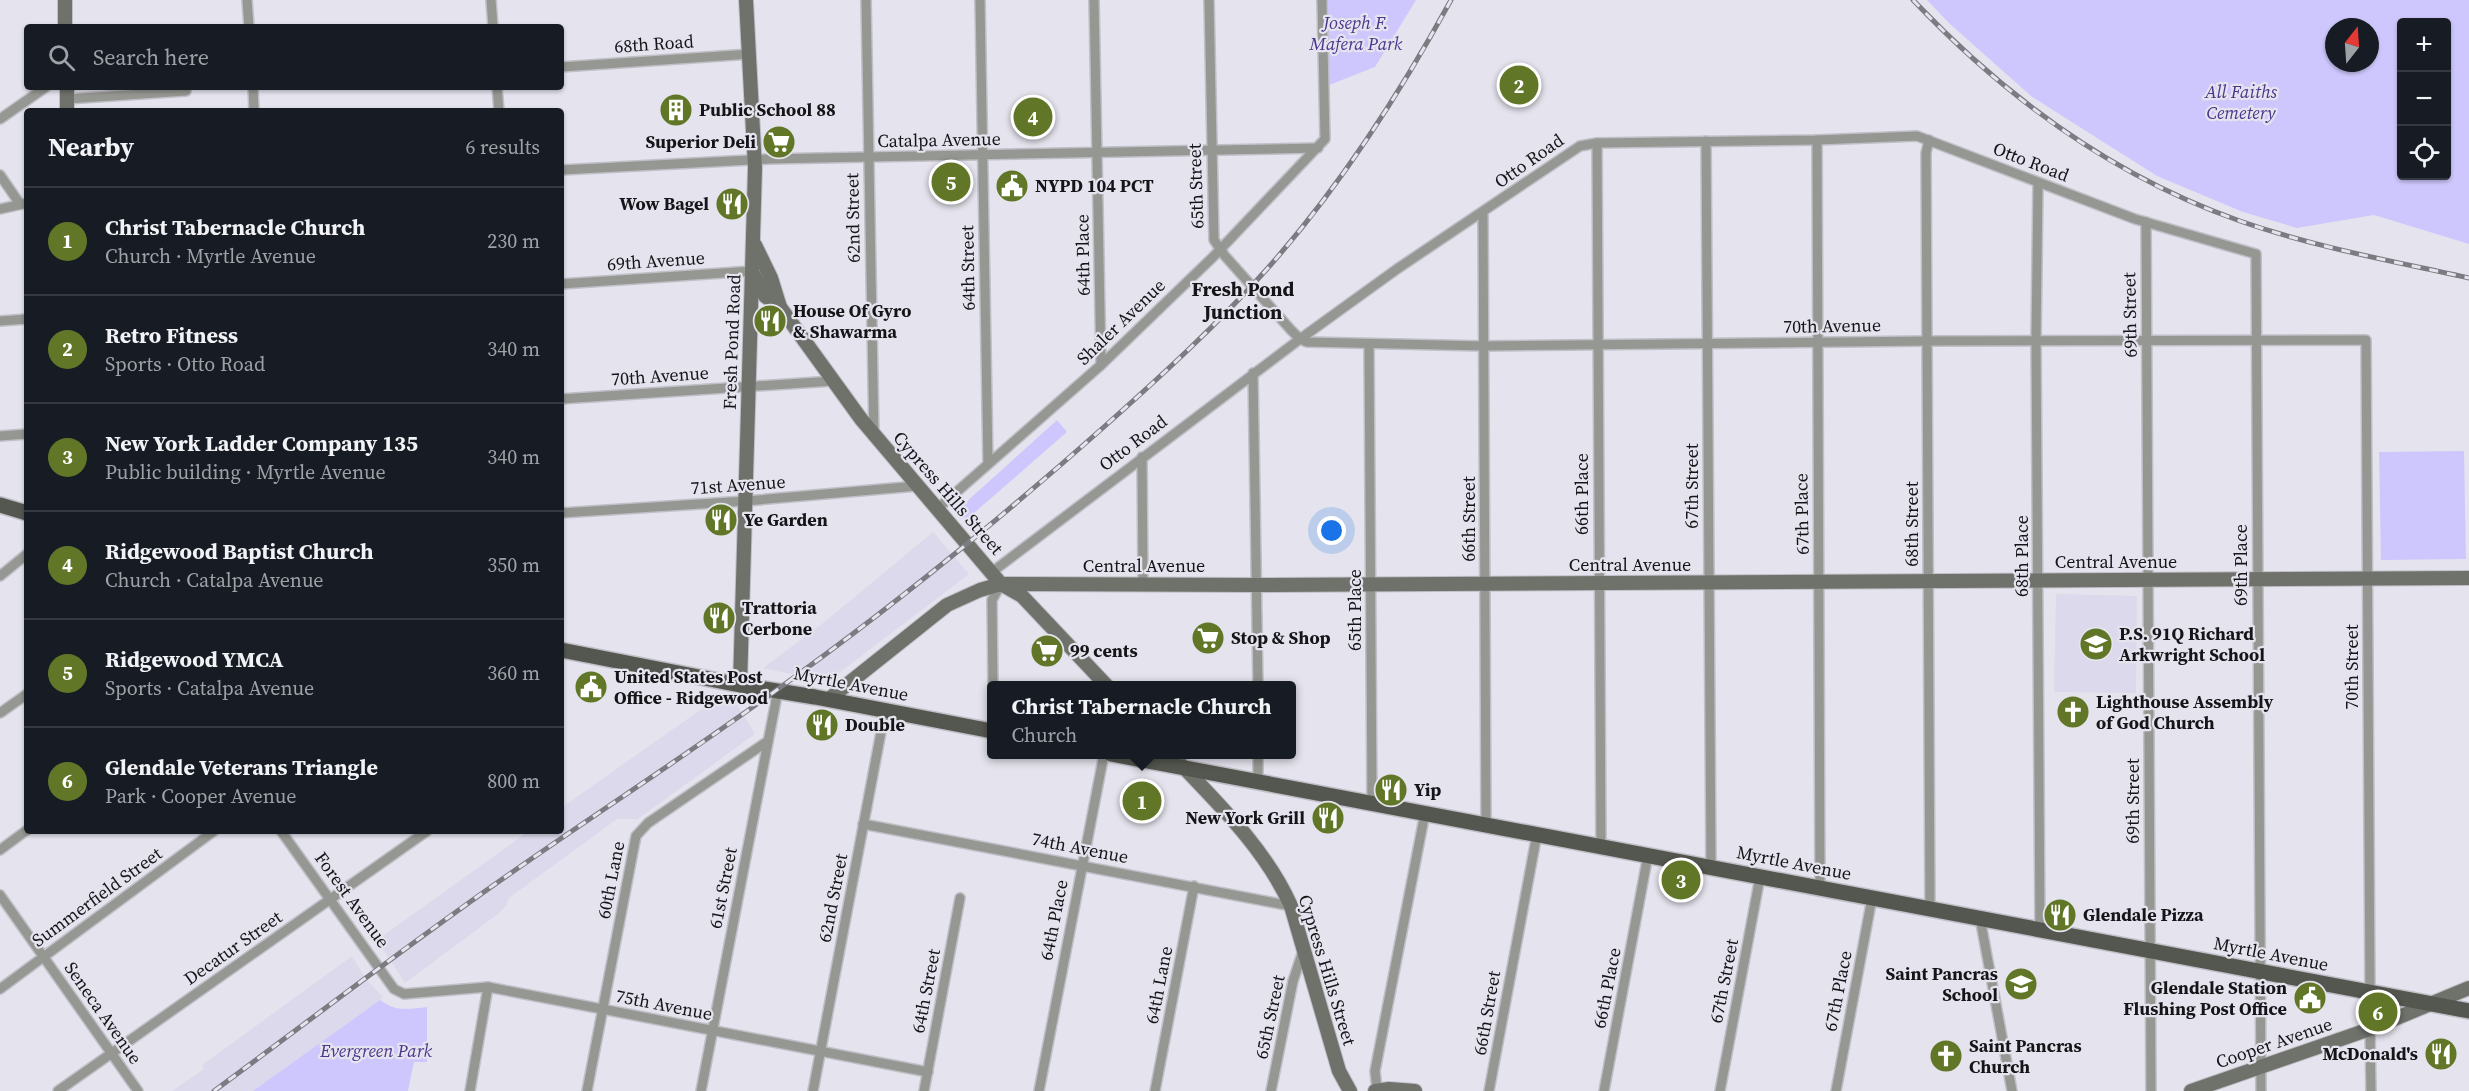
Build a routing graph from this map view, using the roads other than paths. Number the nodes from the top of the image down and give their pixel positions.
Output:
1 (65, 0) edge
2 (247, 0) edge
3 (491, 0) edge
4 (746, 0) edge
5 (866, 0) edge
6 (980, 0) edge
7 (1094, 0) edge
8 (1209, 0) edge
9 (1322, 0) edge
10 (65, 24) edge
11 (249, 24) edge
12 (493, 24) edge
13 (750, 54) junction
14 (564, 67) edge
15 (42, 90) edge
16 (253, 90) edge
17 (497, 90) edge
18 (186, 91) dead end
19 (67, 99) edge
20 (254, 108) edge
21 (499, 108) edge
22 (0, 119) edge
23 (1817, 140) junction
24 (1929, 140) junction
25 (1706, 141) junction
26 (1597, 143) junction
27 (1318, 148) junction
28 (1211, 151) junction
29 (1097, 154) junction
30 (983, 155) junction
31 (868, 158) junction
32 (755, 160) junction
33 (564, 170) edge
34 (0, 175) edge
35 (2038, 183) junction
36 (24, 204) edge
37 (0, 209) edge
38 (1483, 213) junction
39 (2146, 222) junction
40 (753, 240) junction
41 (1220, 249) junction
42 (2256, 254) joint
43 (752, 271) junction
44 (564, 284) edge
45 (780, 307) junction
46 (24, 320) edge
47 (0, 321) edge
48 (1300, 339) junction
49 (2147, 340) junction
50 (2256, 340) junction
51 (2366, 340) joint
52 (1928, 341) junction
53 (2036, 341) junction
54 (1708, 343) junction
55 (1816, 343) junction
56 (1369, 344) junction
57 (1598, 344) junction
58 (1484, 346) junction
59 (1101, 365) junction
60 (1253, 372) junction
61 (833, 381) junction
62 (749, 386) junction
63 (564, 399) edge
64 (24, 434) edge
65 (874, 435) junction
66 (0, 436) edge
67 (1142, 457) junction
68 (988, 464) junction
69 (917, 486) junction
70 (746, 501) junction
71 (0, 506) edge
72 (936, 510) junction
73 (24, 512) edge
74 (564, 513) edge
75 (24, 556) edge
76 (992, 572) junction
77 (0, 576) edge
78 (2368, 578) junction
79 (2469, 578) edge
80 (2258, 579) junction
81 (2038, 580) junction
82 (2149, 580) junction
83 (1929, 581) junction
84 (1709, 582) junction
85 (1819, 582) junction
86 (1486, 583) junction
87 (1599, 583) junction
88 (1001, 584) junction
89 (1143, 584) junction
90 (1372, 584) junction
91 (1257, 585) junction
92 (564, 651) edge
93 (993, 681) edge
94 (1102, 681) edge
95 (1258, 681) edge
96 (740, 686) junction
97 (778, 690) junction
98 (24, 695) edge
99 (829, 699) junction
100 (885, 711) junction
101 (0, 713) edge
102 (987, 730) edge
103 (768, 741) junction
104 (1103, 759) edge
105 (1137, 759) edge
106 (1176, 759) edge
107 (1257, 759) edge
108 (1184, 768) junction
109 (1258, 782) junction
110 (1372, 803) junction
111 (1425, 813) junction
112 (863, 824) junction
113 (1486, 824) junction
114 (24, 832) edge
115 (210, 834) edge
116 (283, 834) edge
117 (423, 834) edge
118 (1537, 834) junction
119 (1600, 846) junction
120 (0, 850) edge
121 (1648, 855) junction
122 (1081, 865) junction
123 (1711, 867) junction
124 (1760, 877) junction
125 (1194, 886) junction
126 (1820, 888) junction
127 (0, 895) edge
128 (960, 898) dead end
129 (1872, 898) junction
130 (330, 900) junction
131 (1291, 906) junction
132 (1930, 909) junction
133 (1980, 918) junction
134 (2040, 929) junction
135 (1303, 951) junction
136 (2150, 951) junction
137 (44, 957) junction
138 (2260, 971) junction
139 (488, 987) junction
140 (2469, 988) edge
141 (0, 989) edge
142 (394, 989) joint
143 (2370, 992) junction
144 (2431, 1004) junction
145 (603, 1010) junction
146 (2469, 1011) edge
147 (2370, 1029) junction
148 (712, 1031) junction
149 (820, 1052) junction
150 (112, 1054) junction
151 (2260, 1068) junction
152 (928, 1072) junction
153 (1376, 1090) edge
154 (58, 1091) edge
155 (138, 1091) edge
156 (470, 1091) edge
157 (587, 1091) edge
158 (701, 1091) edge
159 (813, 1091) edge
160 (924, 1091) edge
161 (1039, 1091) edge
162 (1155, 1091) edge
163 (1271, 1091) edge
164 (1350, 1091) edge
165 (1415, 1091) edge
166 (1489, 1091) edge
167 (1604, 1091) edge
168 (1720, 1091) edge
169 (1836, 1091) edge
170 (2012, 1091) edge
171 (2151, 1091) edge
172 (2191, 1091) edge
173 (2261, 1091) edge
174 (2371, 1091) edge

1 - 10 main road
2 - 11 street
3 - 12 street
4 - 13 main road, Fresh Pond Road
5 - 31 street, 62nd Street
6 - 30 street, 64th Street
7 - 29 street, 64th Place
8 - 28 street, 65th Street
9 - 27 street
13 - 14 street, 68th Road
13 - 32 main road, Fresh Pond Road
15 - 22 street
16 - 20 street
17 - 21 street
18 - 19 street
23 - 24 street, Otto Road
23 - 25 street, Otto Road
23 - 55 street, 67th Place
24 - 35 street, Otto Road
24 - 52 street, 68th Street
25 - 26 street, Otto Road
25 - 54 street, 67th Street
26 - 38 street, Otto Road
26 - 57 street, 66th Place
27 - 28 street, Catalpa Avenue
27 - 41 street, Shaler Avenue
28 - 29 street, Catalpa Avenue
28 - 41 street, 65th Street
29 - 30 street, Catalpa Avenue
29 - 59 street, 64th Place
30 - 31 street, Catalpa Avenue
30 - 68 street, 64th Street
31 - 32 street, Catalpa Avenue
31 - 65 street, 62nd Street
32 - 33 street, Catalpa Avenue
32 - 40 main road, Fresh Pond Road
34 - 36 street
35 - 39 street, Otto Road
35 - 53 street, 68th Place
36 - 37 street
38 - 48 street, Otto Road
38 - 58 street, 66th Street
39 - 42 street, Otto Road
39 - 49 street, 69th Street
40 - 43 main road, Fresh Pond Road
40 - 45 main road, Cypress Hills Street
41 - 48 street, 65th Street
41 - 59 street, Shaler Avenue
42 - 50 street, 69th Place
43 - 44 street, 69th Avenue
43 - 45 main road, Cypress Hills Street
43 - 62 main road, Fresh Pond Road
45 - 61 main road, Cypress Hills Street
46 - 47 street
48 - 56 street, 70th Avenue
48 - 60 street, Otto Road
49 - 50 street, 70th Avenue
49 - 53 street, 70th Avenue
49 - 82 street, 69th Street
50 - 51 street, 70th Avenue
50 - 80 street, 69th Place
51 - 78 street, 70th Street
52 - 53 street, 70th Avenue
52 - 55 street, 70th Avenue
52 - 83 street, 68th Street
53 - 81 street, 68th Place
54 - 55 street, 70th Avenue
54 - 57 street, 70th Avenue
54 - 84 street, 67th Street
55 - 85 street, 67th Place
56 - 58 street, 70th Avenue
56 - 90 street, 65th Place
57 - 58 street, 70th Avenue
57 - 87 street, 66th Place
58 - 86 street, 66th Street
59 - 68 street, Shaler Avenue
60 - 67 street, Otto Road
60 - 91 street
61 - 62 street, 70th Avenue
61 - 65 main road, Cypress Hills Street
62 - 63 street, 70th Avenue
62 - 70 main road, Fresh Pond Road
64 - 66 street
65 - 69 main road, Cypress Hills Street
67 - 76 street, Otto Road
67 - 89 street
68 - 72 street, Shaler Avenue
69 - 70 street, 71st Avenue
69 - 72 main road, Cypress Hills Street
70 - 74 street, 71st Avenue
70 - 96 main road, Fresh Pond Road
71 - 73 main road
72 - 76 main road, Cypress Hills Street
75 - 77 street
76 - 88 main road, Cypress Hills Street
78 - 79 main road, Central Avenue
78 - 80 main road, Central Avenue
78 - 143 street, 70th Street
80 - 82 main road, Central Avenue
80 - 138 street, 69th Place
81 - 82 main road, Central Avenue
81 - 83 main road, Central Avenue
81 - 134 street, 68th Place
82 - 136 street, 69th Street
83 - 85 main road, Central Avenue
83 - 132 street, 68th Street
84 - 85 main road, Central Avenue
84 - 87 main road, Central Avenue
84 - 123 street, 67th Street
85 - 126 street, 67th Place
86 - 87 main road, Central Avenue
86 - 90 main road, Central Avenue
86 - 113 street, 66th Street
87 - 119 street, 66th Place
88 - 89 main road, Central Avenue
88 - 93 street
88 - 94 main road, Cypress Hills Street
88 - 99 main road, Central Avenue
89 - 91 main road, Central Avenue
90 - 91 main road, Central Avenue
90 - 110 street, 65th Place
91 - 95 street
92 - 96 main road, Myrtle Avenue
96 - 97 main road, Myrtle Avenue
97 - 99 main road, Myrtle Avenue
97 - 103 street, 61st Street
98 - 101 street
99 - 100 main road, Myrtle Avenue
100 - 102 main road, Myrtle Avenue
100 - 112 street, 62nd Street
103 - 145 street, 60th Lane
103 - 148 street, 61st Street
104 - 122 street, 64th Place
105 - 108 main road, Myrtle Avenue
106 - 108 main road, Cypress Hills Street
107 - 109 street
108 - 109 main road, Myrtle Avenue
108 - 131 main road, Cypress Hills Street
109 - 110 main road, Myrtle Avenue
110 - 111 main road, Myrtle Avenue
111 - 113 main road, Myrtle Avenue
111 - 153 street
112 - 122 street, 74th Avenue
112 - 149 street, 62nd Street
113 - 118 main road, Myrtle Avenue
114 - 120 street
115 - 137 street, Summerfield Street
116 - 130 street, Forest Avenue
117 - 130 street, Decatur Street
118 - 119 main road, Myrtle Avenue
118 - 166 street, 66th Street
119 - 121 main road, Myrtle Avenue
121 - 123 main road, Myrtle Avenue
121 - 167 street, 66th Place
122 - 125 street, 74th Avenue
122 - 161 street, 64th Place
123 - 124 main road, Myrtle Avenue
124 - 126 main road, Myrtle Avenue
124 - 168 street, 67th Street
125 - 131 street, 74th Avenue
125 - 162 street, 64th Lane
126 - 129 main road, Myrtle Avenue
127 - 137 street, Seneca Avenue
128 - 152 street, 64th Street
129 - 132 main road, Myrtle Avenue
129 - 169 street, 67th Place
130 - 142 street, Forest Avenue
130 - 150 street, Decatur Street
131 - 135 main road, Cypress Hills Street
132 - 133 main road, Myrtle Avenue
133 - 134 main road, Myrtle Avenue
133 - 170 street
134 - 136 main road, Myrtle Avenue
135 - 163 street, 65th Street
135 - 164 main road, Cypress Hills Street
136 - 138 main road, Myrtle Avenue
136 - 171 street, 69th Street
137 - 141 street, Summerfield Street
137 - 150 street, Seneca Avenue
138 - 143 main road, Myrtle Avenue
138 - 151 street, 69th Place
139 - 142 street, 75th Avenue
139 - 145 street, 75th Avenue
139 - 156 street
140 - 144 main road, Cooper Avenue
143 - 144 main road, Myrtle Avenue
144 - 146 main road, Myrtle Avenue
144 - 147 main road, Cooper Avenue
145 - 148 street, 75th Avenue
145 - 157 street, 60th Lane
147 - 151 main road, Cooper Avenue
147 - 174 street
148 - 149 street, 75th Avenue
148 - 158 street, 61st Street
149 - 152 street, 75th Avenue
149 - 159 street, 62nd Street
150 - 154 street, Decatur Street
150 - 155 street, Seneca Avenue
151 - 172 main road, Cooper Avenue
151 - 173 street, 69th Place
152 - 160 street, 64th Street
153 - 165 main road

